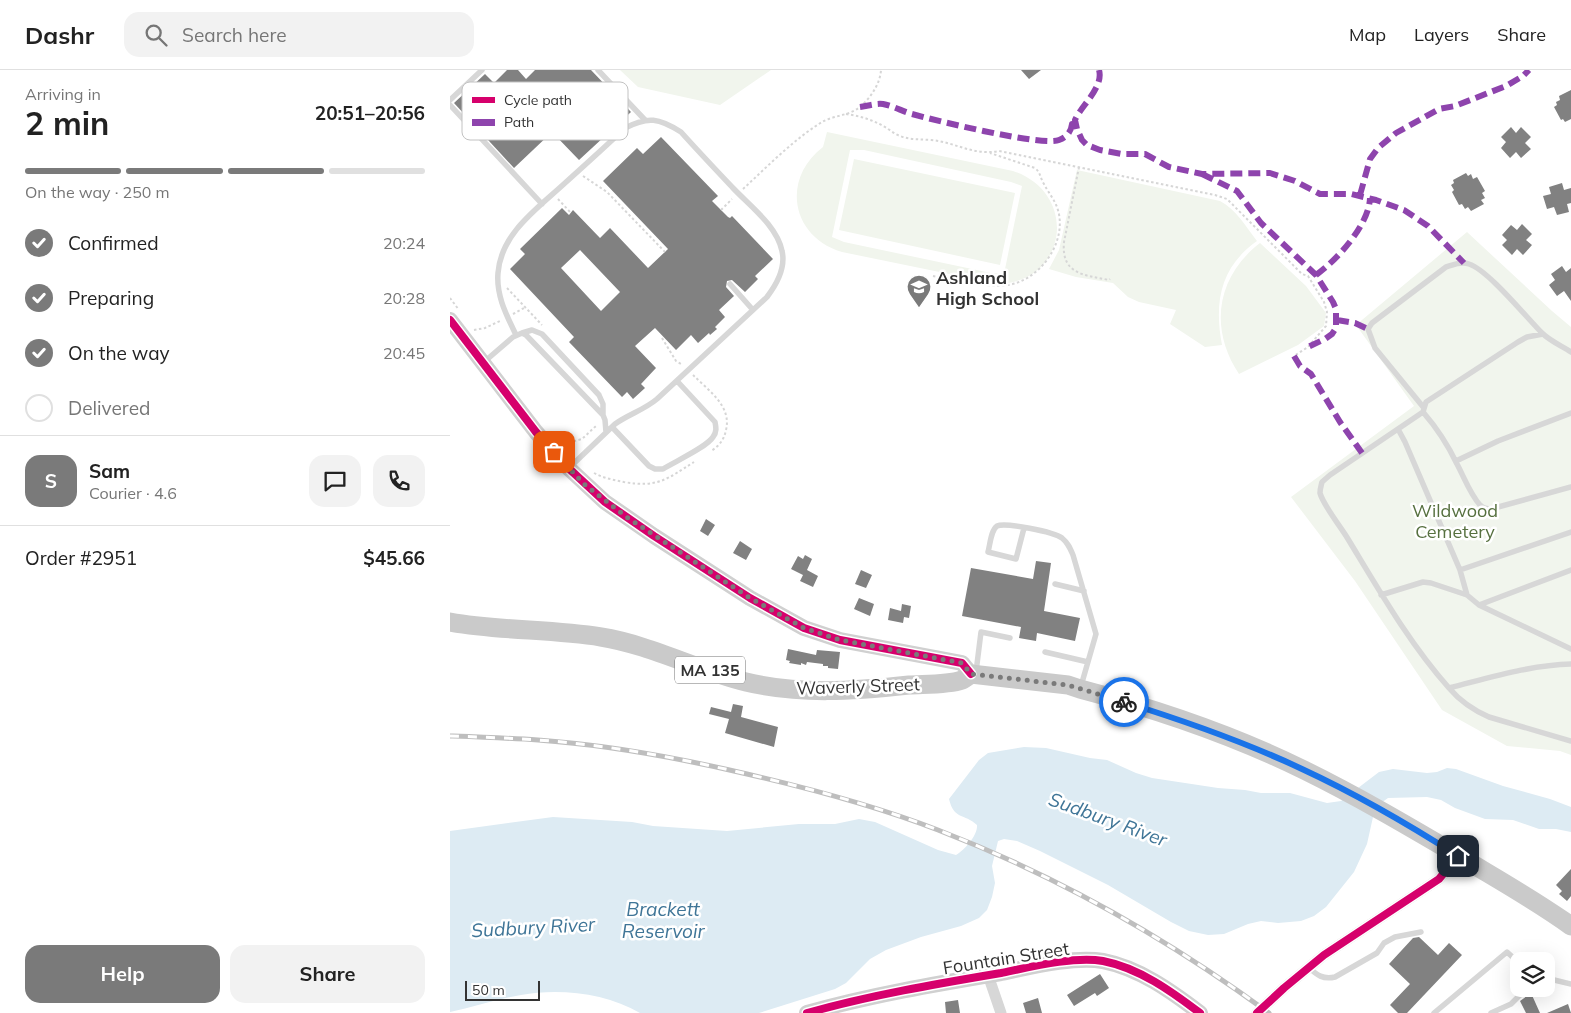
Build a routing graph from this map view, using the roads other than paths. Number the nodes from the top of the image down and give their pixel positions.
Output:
1 (482, 70) edge
2 (598, 70) edge
3 (469, 82) edge
4 (609, 82) edge
5 (462, 89) edge
6 (450, 100) edge
7 (628, 102) edge
8 (450, 105) edge
9 (462, 118) edge
10 (645, 120) junction
11 (628, 127) edge
12 (483, 140) edge
13 (612, 140) edge
14 (542, 204) junction
15 (730, 284) dead end
16 (753, 310) junction
17 (450, 320) edge
18 (519, 334) junction
19 (1543, 334) junction
20 (1571, 352) edge
21 (483, 364) junction
22 (677, 381) junction
23 (1424, 410) junction
24 (1571, 413) edge
25 (602, 415) junction
26 (612, 427) junction
27 (1398, 429) junction
28 (606, 432) junction
29 (1456, 461) junction
30 (569, 469) junction
31 (1571, 487) edge
32 (1024, 528) junction
33 (1571, 532) edge
34 (1460, 570) junction
35 (1571, 570) edge
36 (1055, 584) dead end
37 (1084, 591) junction
38 (1381, 595) junction
39 (1467, 595) junction
40 (1479, 606) junction
41 (450, 622) edge
42 (1010, 638) dead end
43 (1571, 649) edge
44 (1045, 652) dead end
45 (1088, 662) junction
46 (1571, 664) edge
47 (973, 674) junction
48 (1080, 688) junction
49 (1449, 688) junction
50 (1571, 741) edge
51 (1458, 856) junction
52 (1571, 926) edge
53 (1421, 932) dead end
54 (1510, 955) edge
55 (1308, 967) junction
56 (988, 975) junction
57 (1555, 980) edge
58 (1571, 984) edge
59 (1518, 997) edge
60 (807, 1013) edge
61 (1000, 1013) edge
62 (1200, 1013) edge
63 (1257, 1013) edge
64 (1434, 1013) edge
65 (1492, 1013) edge

1 - 3 lane
2 - 4 lane
5 - 6 lane
7 - 10 lane
8 - 9 lane
10 - 11 lane
10 - 16 lane
12 - 14 lane
13 - 14 lane
14 - 18 lane
15 - 16 lane
16 - 22 lane
17 - 21 street
18 - 21 lane
18 - 25 lane
18 - 25 lane
19 - 20 lane
19 - 23 lane
19 - 23 lane
21 - 30 street
22 - 26 lane
22 - 26 lane
23 - 27 lane
23 - 29 lane
24 - 29 lane
25 - 28 lane
26 - 28 lane
27 - 34 lane
27 - 38 lane
28 - 30 lane
29 - 31 lane
30 - 47 street
32 - 32 lane
32 - 37 lane
33 - 34 lane
34 - 39 lane
35 - 40 lane
36 - 37 lane
37 - 45 lane
38 - 39 lane
38 - 49 lane
39 - 40 lane
40 - 43 lane
41 - 47 main road, Waverly Street / MA 135
42 - 47 lane
44 - 45 lane
45 - 48 lane
46 - 49 lane
47 - 48 main road, MA 135
48 - 51 main road, MA 135
49 - 50 lane
51 - 52 main road, MA 135
51 - 55 street
53 - 55 lane
54 - 64 lane
55 - 63 street
56 - 60 street, Fountain Street
56 - 61 street
56 - 62 street, Fountain Street
57 - 58 lane
59 - 65 lane

